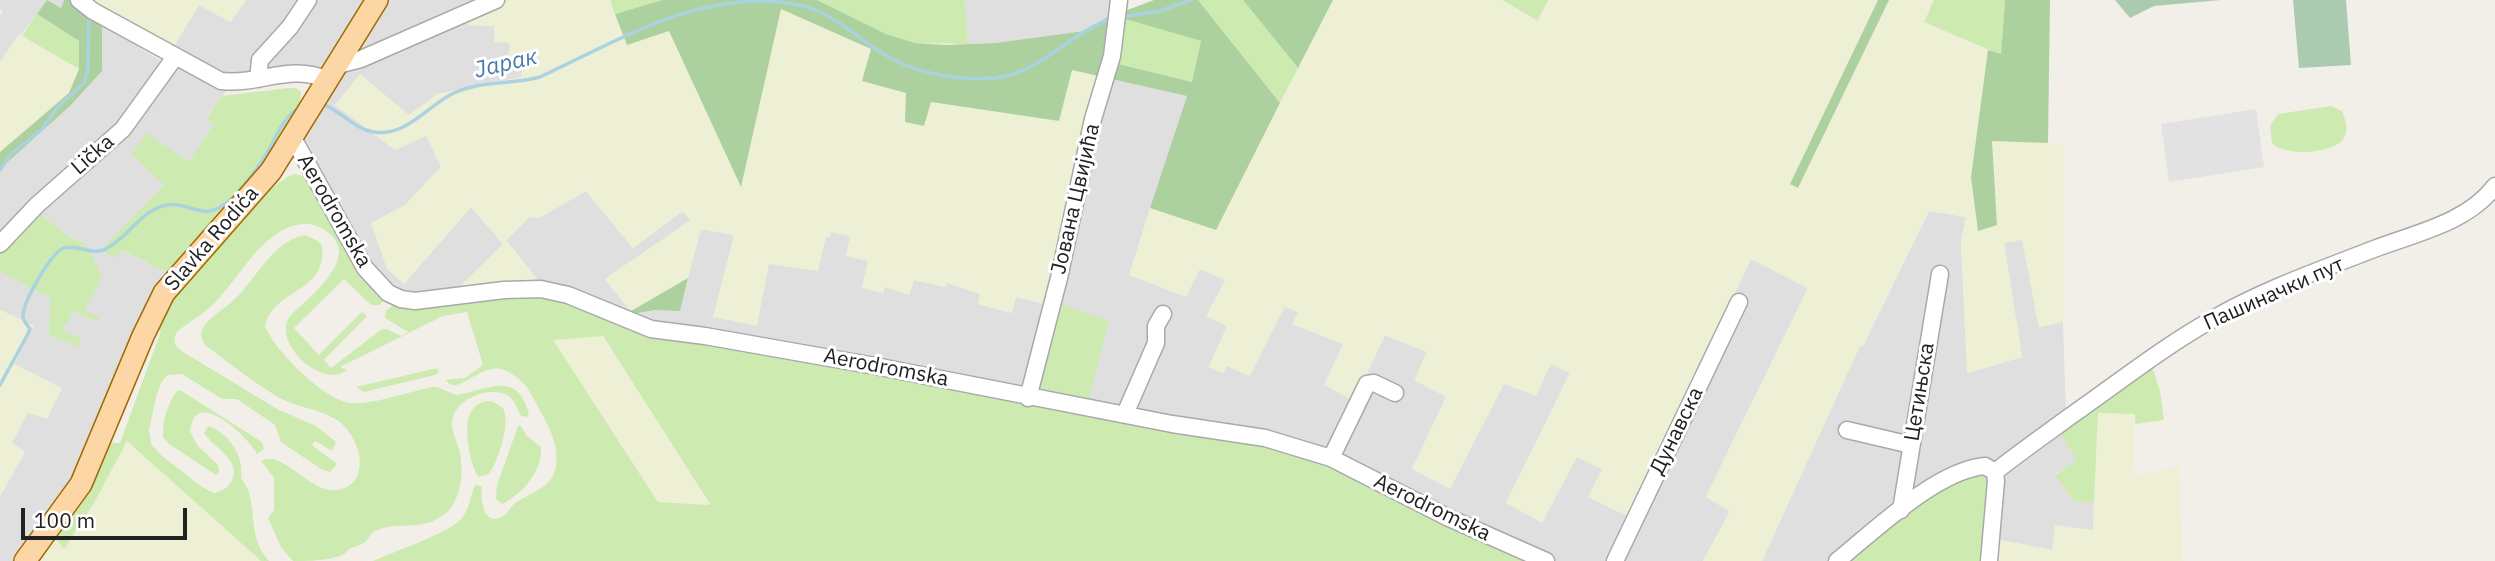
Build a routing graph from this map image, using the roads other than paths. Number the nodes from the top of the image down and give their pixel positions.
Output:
1 (79, 0) edge
2 (308, 0) edge
3 (377, 0) edge
4 (496, 0) edge
5 (1119, 0) edge
6 (175, 57) junction
7 (334, 72) junction
8 (258, 79) junction
9 (293, 138) junction
10 (2494, 192) edge
11 (0, 244) edge
12 (1940, 275) dead end
13 (1739, 302) dead end
14 (1163, 314) dead end
15 (1395, 393) dead end
16 (1028, 398) junction
17 (1125, 414) junction
18 (1847, 430) dead end
19 (1911, 445) junction
20 (1331, 458) junction
21 (1995, 472) junction
22 (1901, 510) junction
23 (25, 561) edge
24 (1546, 561) edge
25 (1615, 561) edge
26 (1837, 561) edge
27 (1989, 561) edge

1 - 6 street
2 - 8 street
3 - 7 main road, Slavka Rodića
4 - 7 street
5 - 16 street, Јована Цвијића
6 - 8 street
6 - 11 street, Lička
7 - 8 street
7 - 9 main road, Slavka Rodića
9 - 16 street, Aerodromska
9 - 23 main road, Slavka Rodića
10 - 21 street, Пашиначки пут
12 - 19 street, Цетињска
13 - 25 street, Дунавска
14 - 17 street
15 - 20 street
16 - 17 street, Aerodromska
17 - 20 street, Aerodromska
18 - 19 street
19 - 22 street, Цетињска
20 - 24 street, Aerodromska
21 - 22 street
21 - 27 street
22 - 26 street

